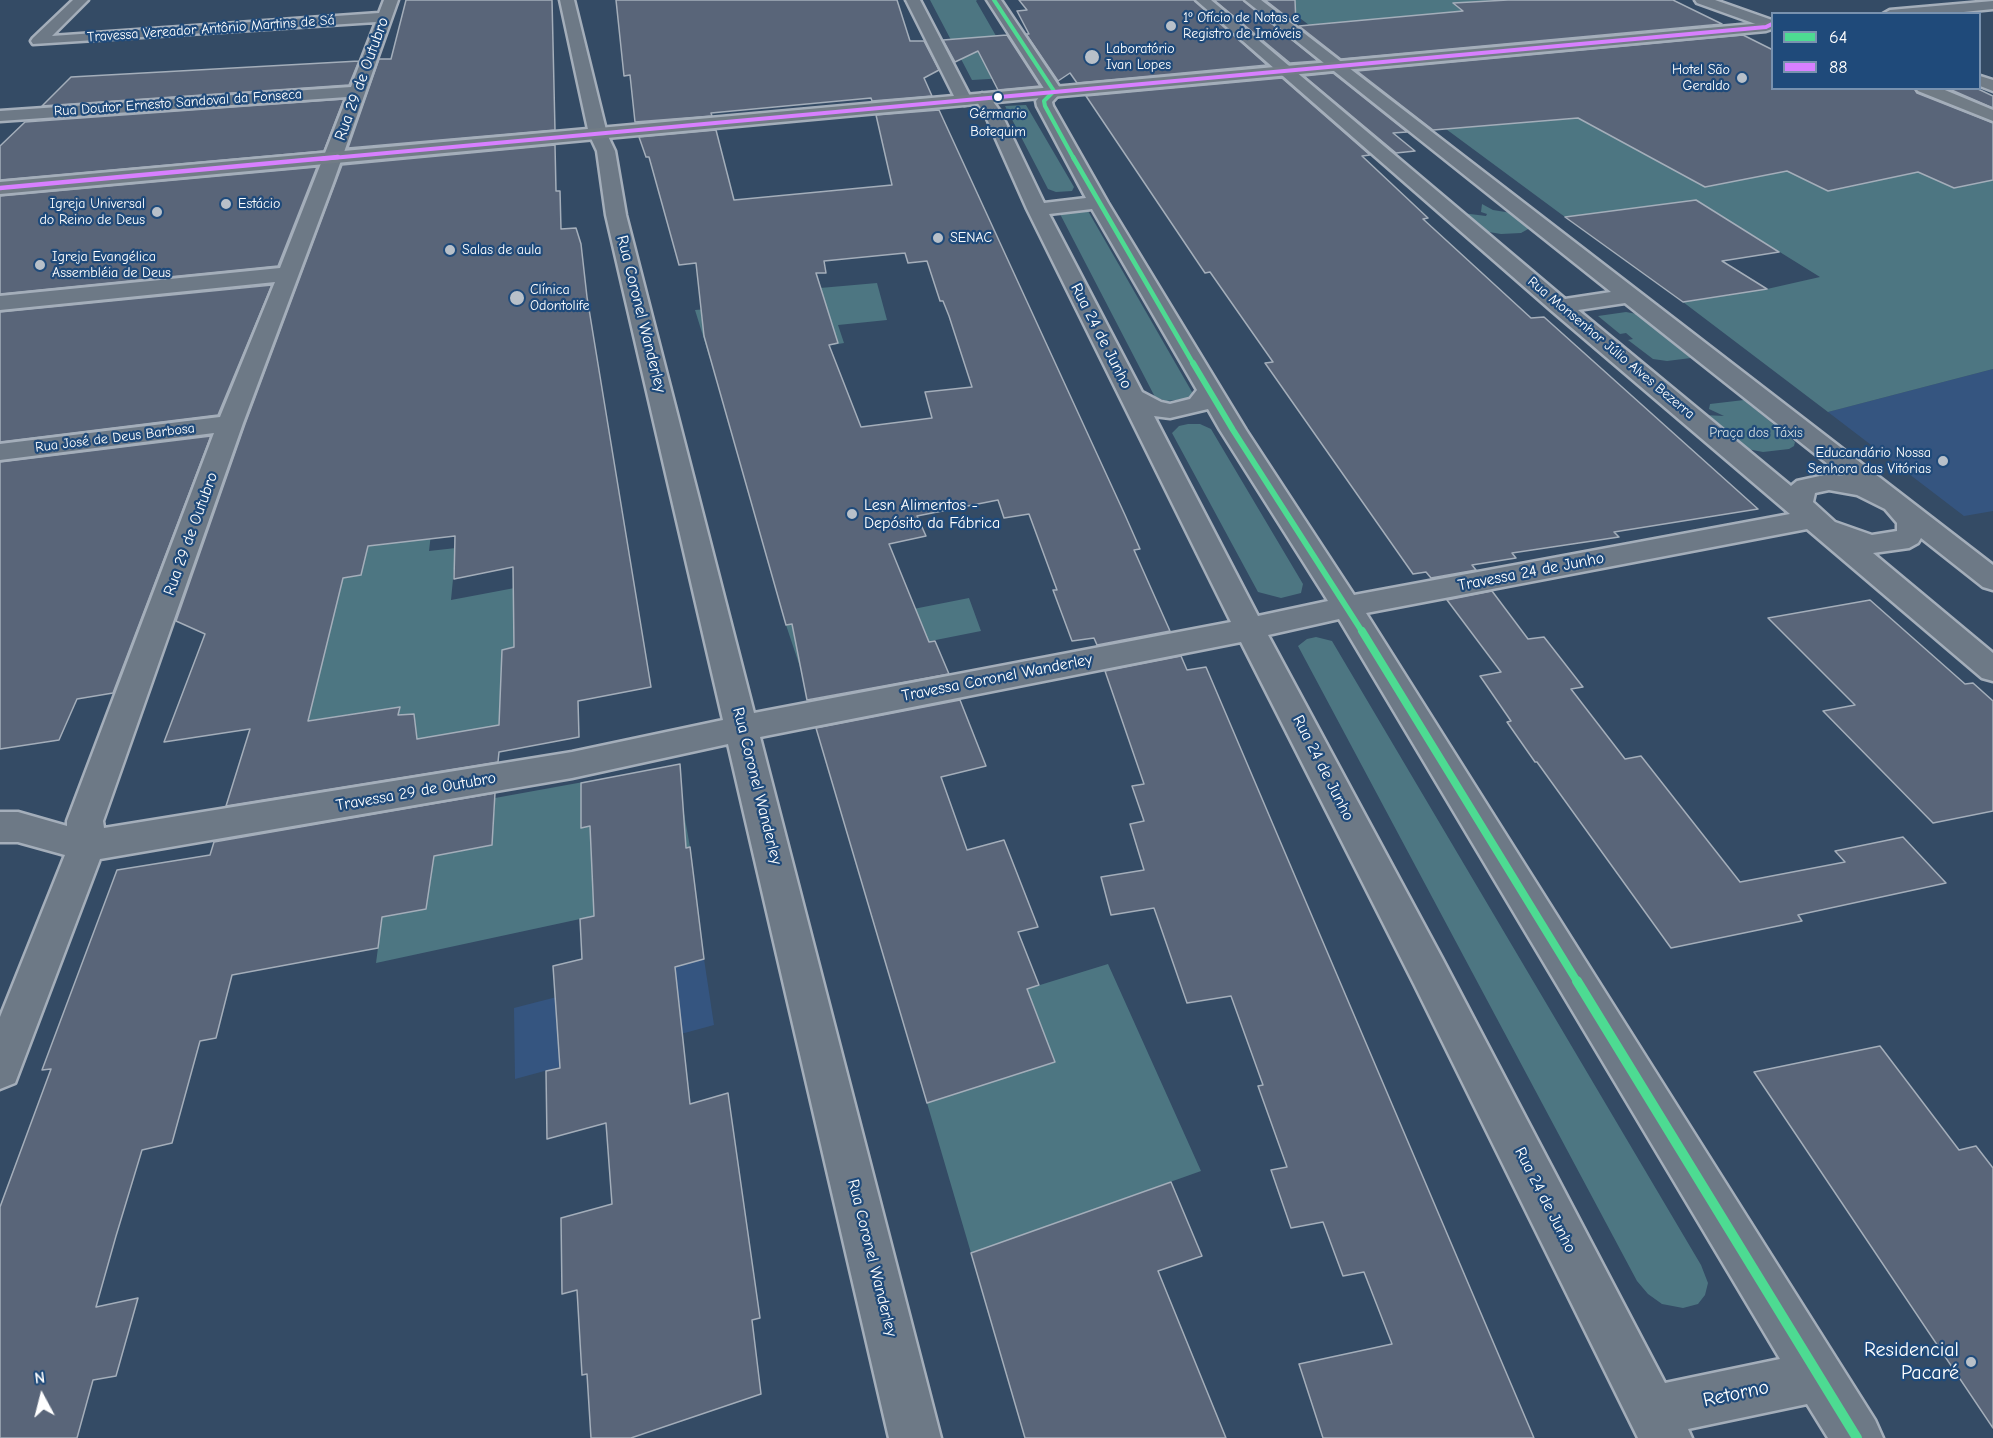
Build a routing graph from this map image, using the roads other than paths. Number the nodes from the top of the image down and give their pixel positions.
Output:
1 (81, 0) edge
2 (391, 0) edge
3 (567, 0) edge
4 (913, 0) edge
5 (994, 0) edge
6 (1203, 0) edge
7 (1252, 0) edge
8 (1702, 0) edge
9 (1894, 0) edge
10 (1993, 5) edge
11 (1923, 10) junction
12 (1906, 12) edge
13 (385, 17) junction
14 (1770, 26) edge
15 (1337, 66) junction
16 (1284, 70) junction
17 (1929, 90) edge
18 (357, 91) junction
19 (1054, 92) junction
20 (973, 99) junction
21 (0, 116) edge
22 (1993, 116) edge
23 (598, 134) junction
24 (333, 158) junction
25 (0, 188) edge
26 (1098, 203) junction
27 (1037, 209) junction
28 (1566, 246) junction
29 (1518, 252) junction
30 (287, 274) junction
31 (1631, 296) junction
32 (0, 303) edge
33 (1560, 306) junction
34 (1209, 391) junction
35 (1132, 397) junction
36 (230, 423) junction
37 (1233, 430) junction
38 (1154, 439) junction
39 (0, 452) edge
40 (1896, 504) junction
41 (1812, 519) junction
42 (1993, 580) edge
43 (1346, 607) junction
44 (1250, 629) junction
45 (1993, 670) edge
46 (743, 728) junction
47 (0, 827) edge
48 (87, 846) junction
49 (0, 1069) edge
50 (1819, 1376) junction
51 (1659, 1424) edge
52 (915, 1438) edge
53 (1857, 1438) edge

1 - 13 street, Travessa Vereador Antônio Martins de Sá
2 - 13 street, Rua 29 de Outubro
3 - 23 street, Rua Coronel Wanderley
4 - 20 street, Rua 24 de Junho
5 - 19 street
6 - 16 street, Rua Monsenhor Júlio Alves Bezerra
7 - 15 street
8 - 14 street
9 - 11 street
10 - 11 street
11 - 12 street
13 - 18 street, Rua 29 de Outubro
14 - 15 main road
15 - 16 main road
15 - 28 street
16 - 19 main road
16 - 29 street, Rua Monsenhor Júlio Alves Bezerra
17 - 22 main road
18 - 21 street, Rua Doutor Ernesto Sandoval da Fonseca
18 - 24 street, Rua 29 de Outubro
19 - 20 main road
19 - 26 street
20 - 23 main road
20 - 27 street, Rua 24 de Junho
23 - 24 main road
23 - 46 street, Rua Coronel Wanderley
24 - 25 main road
24 - 30 street, Rua 29 de Outubro
26 - 27 street
26 - 34 street
27 - 35 street, Rua 24 de Junho
28 - 29 street
28 - 31 street
29 - 33 street, Rua Monsenhor Júlio Alves Bezerra
30 - 32 street
30 - 36 street, Rua 29 de Outubro
31 - 33 street
31 - 40 street
33 - 41 street, Rua Monsenhor Júlio Alves Bezerra
34 - 35 street
34 - 37 street
35 - 38 street, Rua 24 de Junho
36 - 39 street, Rua José de Deus Barbosa
36 - 48 street, Rua 29 de Outubro
37 - 38 street
37 - 43 street
38 - 44 street, Rua 24 de Junho
40 - 41 street
40 - 41 street
40 - 42 street
41 - 43 street, Travessa 24 de Junho
41 - 45 street, Rua Monsenhor Júlio Alves Bezerra
43 - 44 street, Travessa 24 de Junho
43 - 50 street
44 - 46 street, Travessa Coronel Wanderley
44 - 51 street, Rua 24 de Junho
46 - 48 street, Travessa 29 de Outubro
46 - 52 street, Rua Coronel Wanderley
47 - 48 street
48 - 49 street, Rua 29 de Outubro
50 - 51 street, Retorno
50 - 53 street

